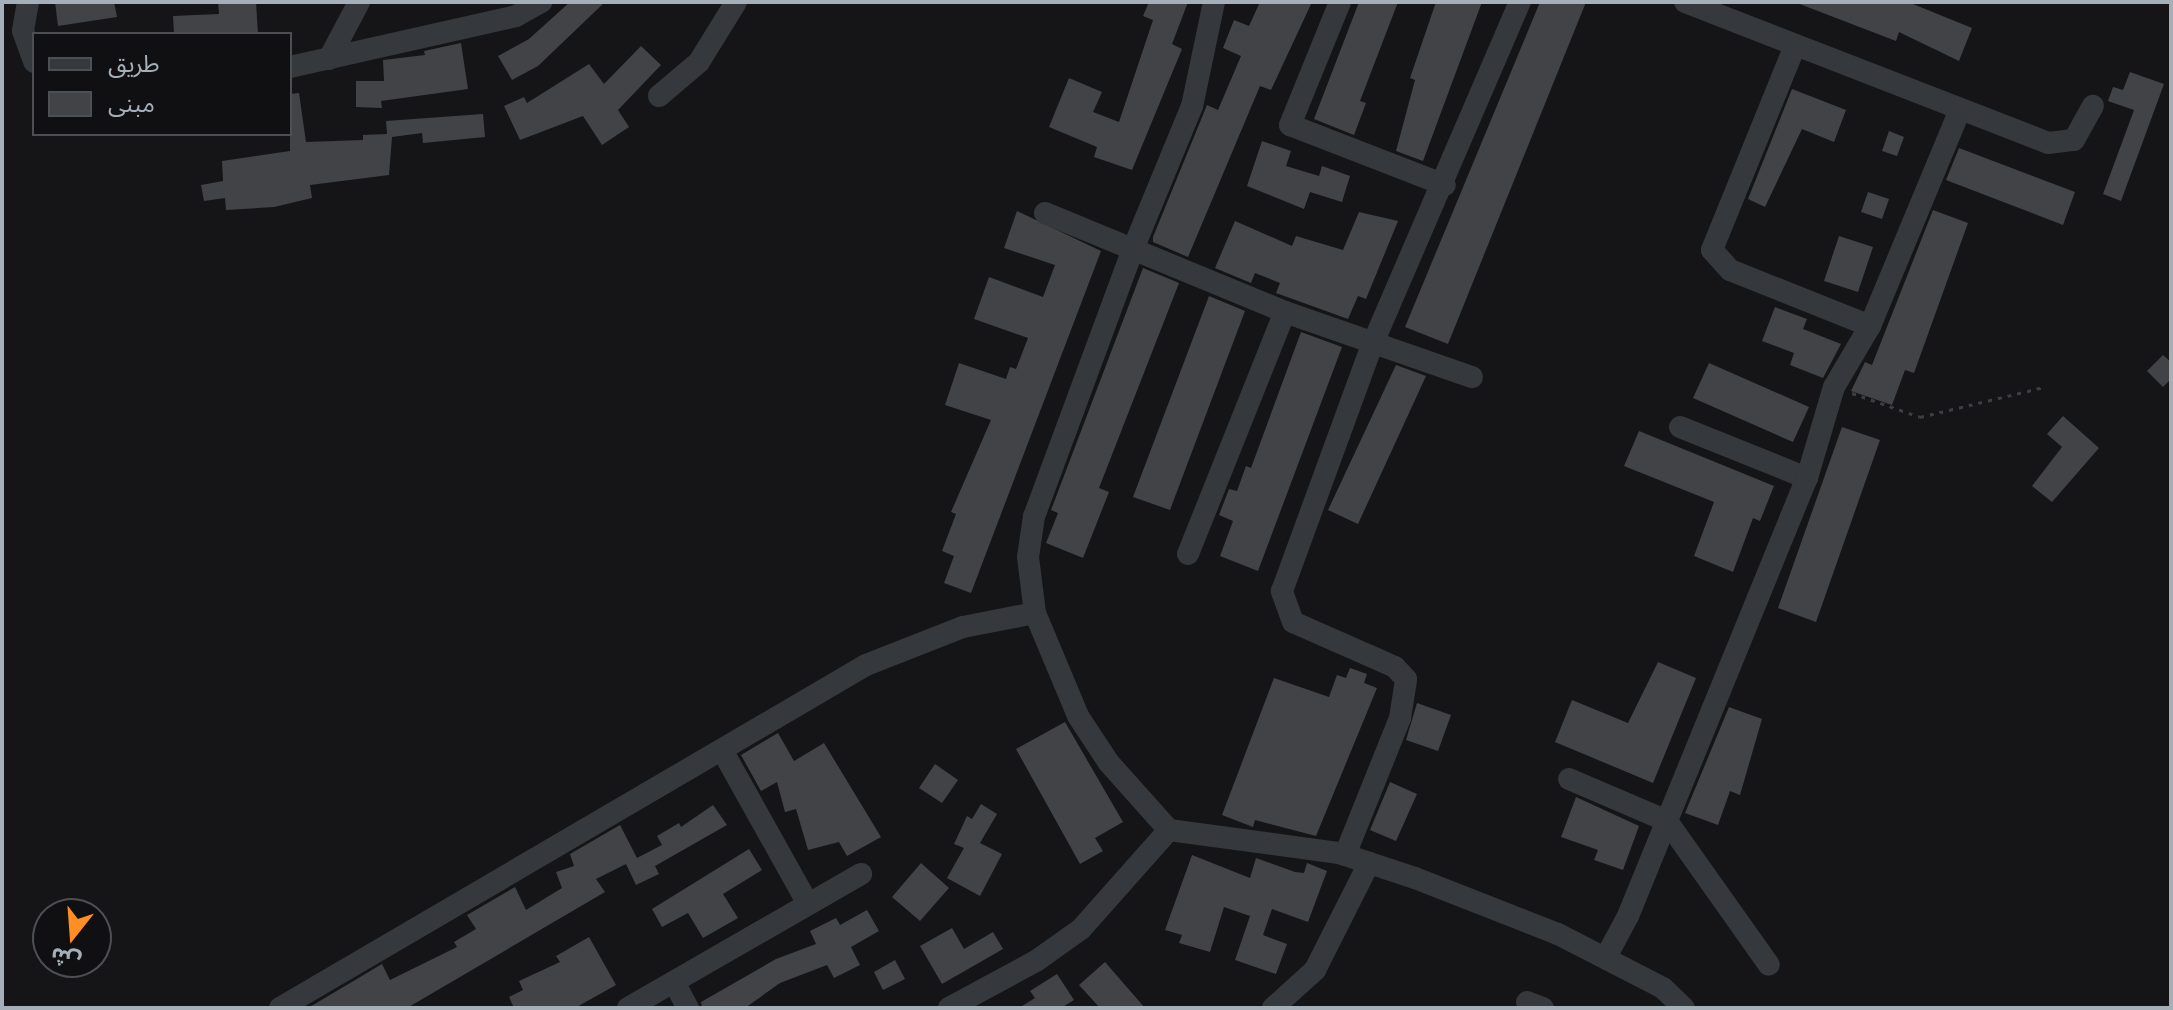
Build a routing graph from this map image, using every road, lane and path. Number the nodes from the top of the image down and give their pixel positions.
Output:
1 (28, 2) edge
2 (359, 2) edge
3 (541, 2) edge
4 (736, 2) edge
5 (1214, 2) edge
6 (1340, 2) edge
7 (1520, 2) edge
8 (1685, 2) edge
9 (1794, 48) junction
10 (32, 56) edge
11 (329, 59) junction
12 (292, 67) edge
13 (659, 96) dead end
14 (2093, 106) dead end
15 (1959, 112) junction
16 (1445, 185) junction
17 (1045, 213) dead end
18 (1133, 249) junction
19 (1285, 312) junction
20 (1870, 326) junction
21 (1373, 343) junction
22 (1472, 377) dead end
23 (1834, 387) junction
24 (2044, 387) dead end
25 (1680, 427) dead end
26 (1807, 478) junction
27 (1188, 554) dead end
28 (1035, 613) junction
29 (722, 750) junction
30 (1569, 779) dead end
31 (1667, 821) junction
32 (1169, 830) junction
33 (1345, 855) junction
34 (1369, 863) junction
35 (861, 874) dead end
36 (808, 904) junction
37 (1606, 957) junction
38 (1769, 965) dead end
39 (674, 982) junction
40 (280, 1008) edge
41 (628, 1008) edge
42 (688, 1008) edge
43 (949, 1008) edge
44 (1273, 1008) edge
45 (1684, 1008) edge

1 - 10 street
2 - 11 street
3 - 11 street
4 - 13 street
5 - 18 street
6 - 16 street
7 - 16 street
8 - 9 street
9 - 15 street
9 - 20 street
11 - 12 street
14 - 15 street
15 - 20 street
16 - 21 street
17 - 18 street
18 - 19 street
18 - 28 street
19 - 21 street
19 - 27 street
20 - 23 street
21 - 22 street
21 - 33 street
23 - 24 path
23 - 26 street
25 - 26 street
26 - 31 street
28 - 29 street
28 - 32 street
29 - 36 street
29 - 40 street
30 - 31 street
31 - 37 street
31 - 38 street
32 - 33 street
32 - 43 street
33 - 34 street
34 - 37 street
34 - 44 street
35 - 36 street
36 - 39 street
37 - 45 street
39 - 41 street
39 - 42 street

